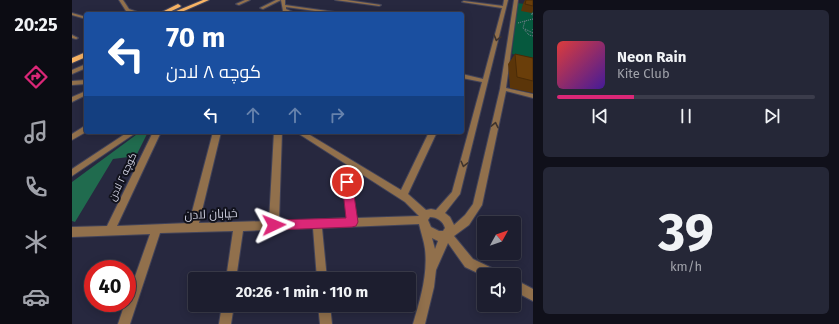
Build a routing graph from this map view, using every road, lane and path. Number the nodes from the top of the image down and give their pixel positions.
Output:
1 (121, 0) edge
2 (195, 0) edge
3 (207, 0) edge
4 (248, 0) edge
5 (279, 0) edge
6 (283, 0) edge
7 (337, 0) edge
8 (379, 0) edge
9 (515, 1) edge
10 (464, 2) dead end
11 (524, 2) edge
12 (238, 4) dead end
13 (505, 4) edge
14 (262, 8) dead end
15 (284, 8) junction
16 (134, 12) edge
17 (165, 12) edge
18 (177, 12) edge
19 (291, 12) edge
20 (316, 12) edge
21 (533, 13) edge
22 (72, 14) edge
23 (533, 15) edge
24 (84, 17) edge
25 (531, 19) junction
26 (533, 19) edge
27 (525, 21) junction
28 (533, 21) edge
29 (518, 23) dead end
30 (523, 28) junction
31 (532, 31) edge
32 (533, 36) edge
33 (84, 55) edge
34 (72, 60) edge
35 (84, 61) edge
36 (72, 67) edge
37 (84, 67) edge
38 (72, 72) edge
39 (464, 76) edge
40 (485, 81) junction
41 (84, 82) edge
42 (72, 83) edge
43 (503, 89) junction
44 (84, 94) edge
45 (533, 96) edge
46 (72, 100) edge
47 (84, 130) edge
48 (130, 134) edge
49 (156, 134) edge
50 (216, 134) edge
51 (278, 134) edge
52 (303, 134) edge
53 (432, 134) edge
54 (72, 138) edge
55 (345, 168) dead end
56 (72, 173) edge
57 (406, 197) junction
58 (429, 217) junction
59 (352, 222) junction
60 (317, 224) junction
61 (274, 225) junction
62 (239, 226) junction
63 (192, 228) junction
64 (157, 229) junction
65 (110, 230) junction
66 (73, 233) edge
67 (448, 234) junction
68 (479, 268) edge
69 (430, 269) junction
70 (233, 272) edge
71 (321, 272) edge
72 (521, 289) edge
73 (533, 295) edge
74 (227, 312) edge
75 (325, 312) edge
76 (326, 322) edge
77 (124, 324) edge
78 (226, 324) edge
79 (419, 324) edge

1 - 16 street
2 - 17 main road
3 - 18 main road
4 - 12 street
5 - 14 street
6 - 15 street
7 - 8 street
9 - 11 street
9 - 13 street
9 - 43 street
10 - 13 street
13 -> 40 street
15 - 19 street
15 - 20 street
21 - 23 path
22 - 24 street
25 - 26 path
25 - 27 path
25 - 28 path
27 - 29 path
27 - 30 path
30 - 31 path
30 - 32 path
33 - 34 main road
35 - 36 main road
37 - 38 street
39 - 40 street
40 -> 58 street
41 - 42 street
43 - 45 street
67 -> 43 street
44 - 46 street
47 - 54 street
48 - 56 street
49 - 65 street, کوچه ۲ لادن
50 - 63 street
51 - 61 street
52 - 57 street
53 - 57 street
55 - 59 street
57 - 58 street
58 - 59 street, خیابان لادن
58 - 67 street
58 - 67 street
58 - 69 street
59 - 60 street, خیابان لادن
60 - 61 street, خیابان لادن
60 - 71 street
61 - 62 street, خیابان لادن
62 - 63 street, خیابان لادن
62 - 70 street
63 - 64 street, خیابان لادن
64 - 65 street, خیابان لادن
64 - 77 street
65 - 66 street, خیابان لادن
67 - 68 street
67 - 69 street
69 - 79 street
72 - 73 street
74 - 78 street
75 - 76 street

